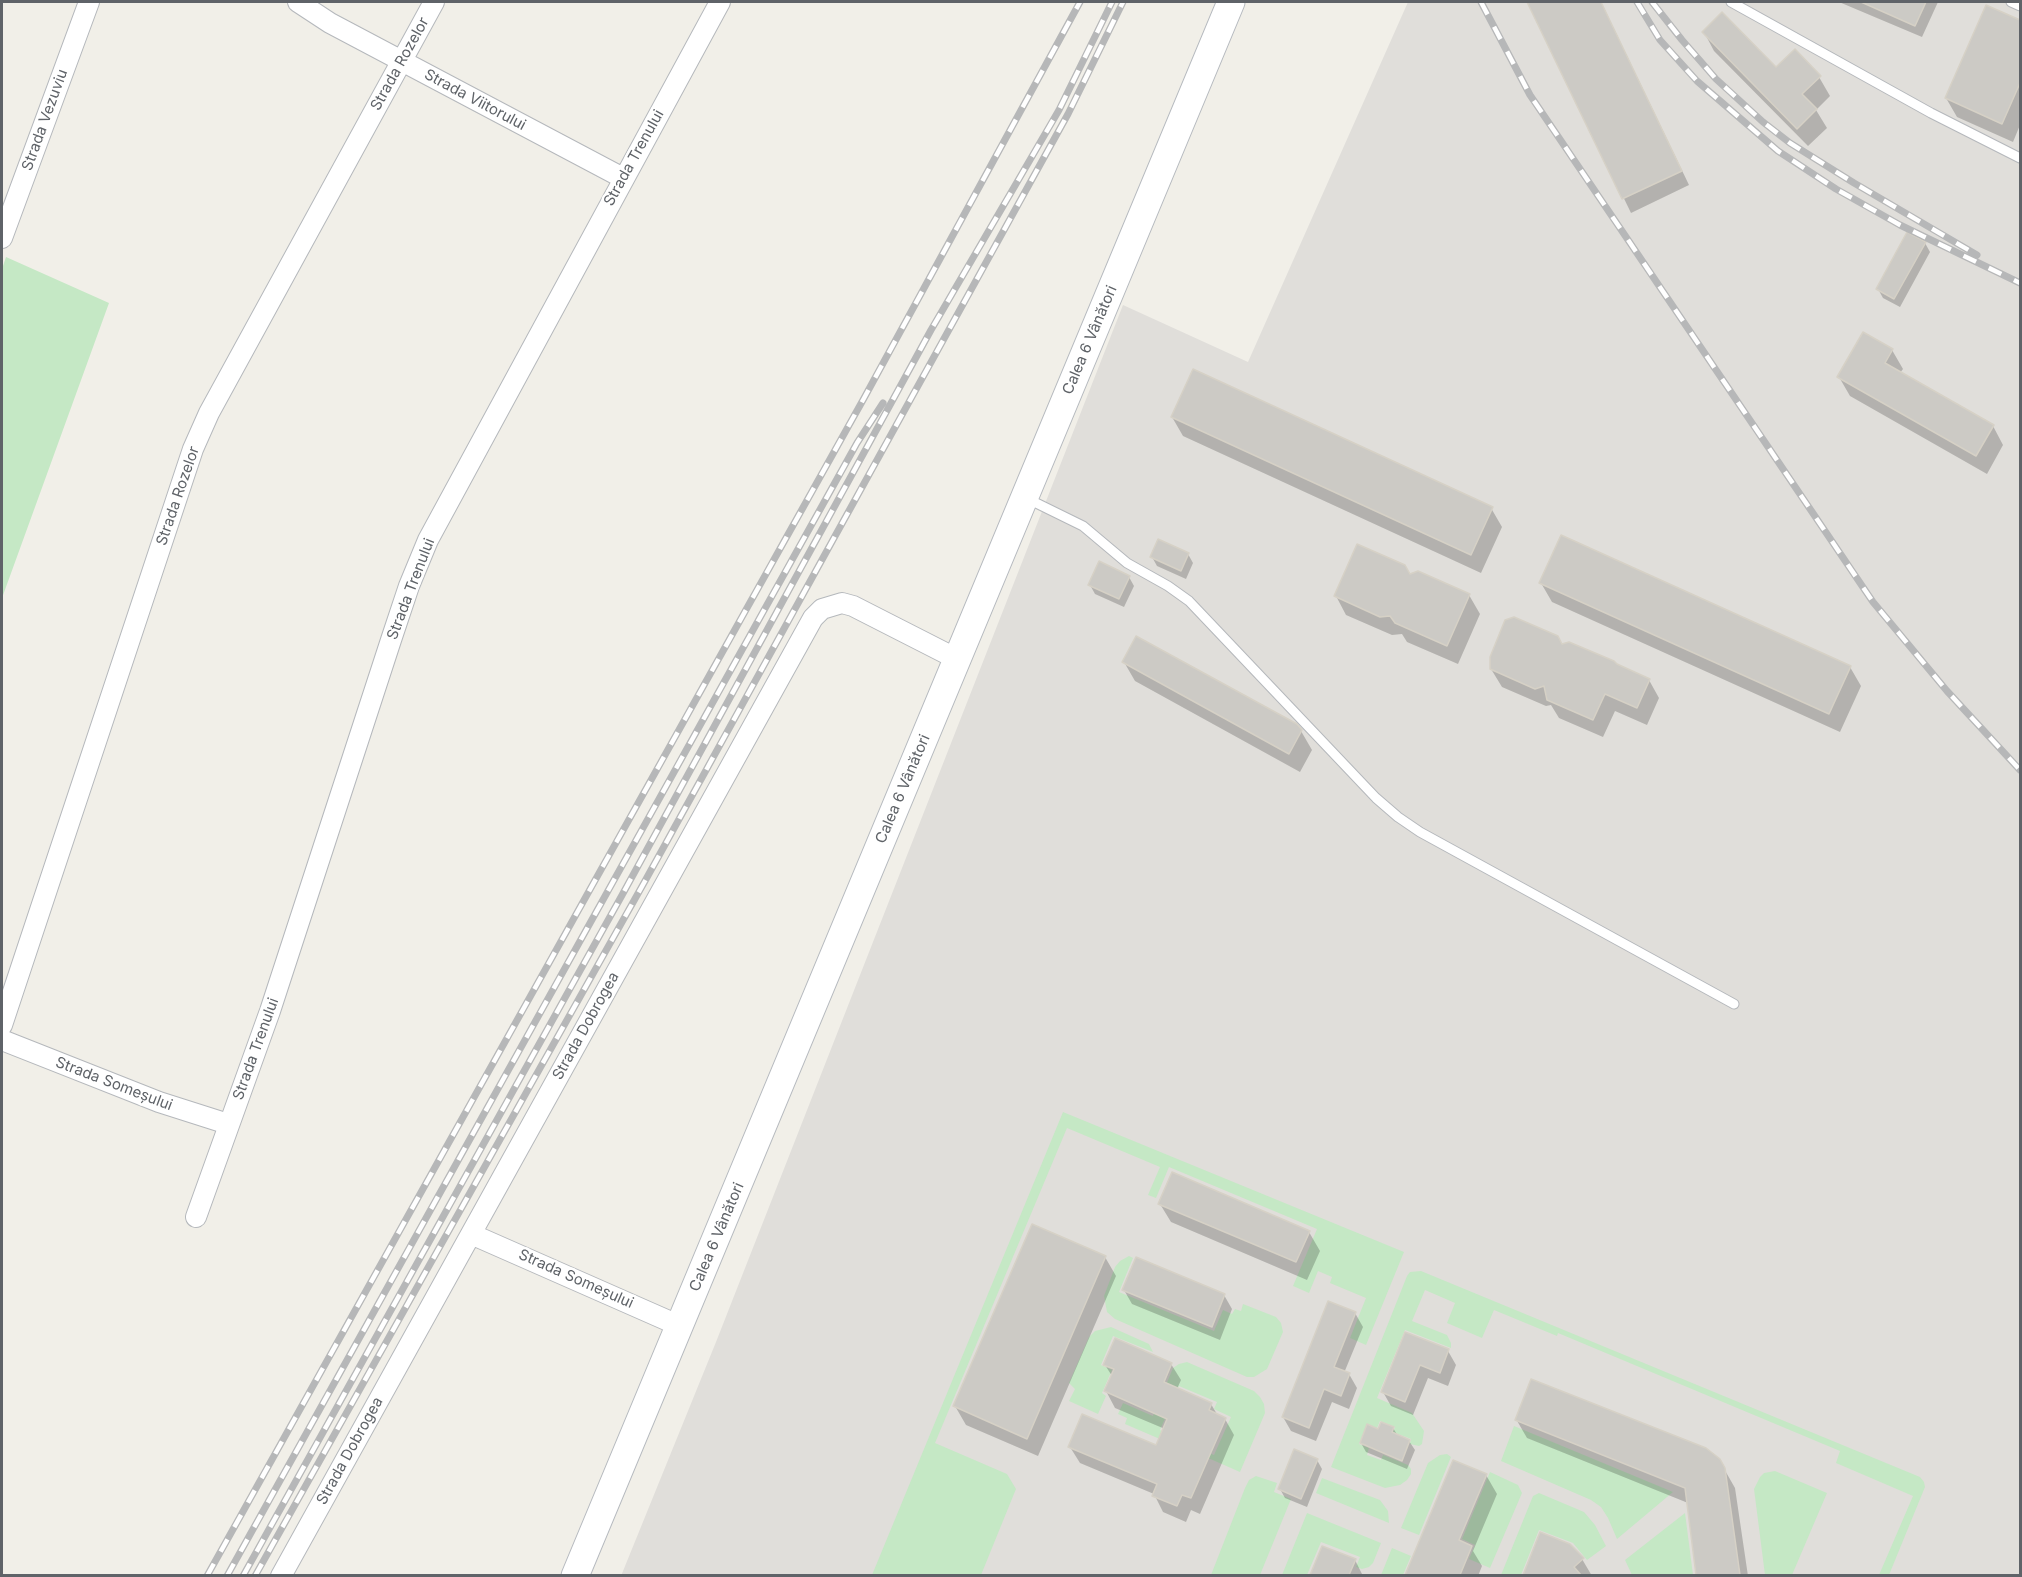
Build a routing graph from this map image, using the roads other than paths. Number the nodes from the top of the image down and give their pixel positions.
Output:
1 (89, 2) edge
2 (298, 2) edge
3 (434, 2) edge
4 (720, 2) edge
5 (1231, 2) edge
6 (1731, 2) edge
7 (2011, 2) edge
8 (2020, 6) edge
9 (401, 62) junction
10 (2020, 158) edge
11 (623, 178) junction
12 (2, 238) edge
13 (1025, 497) junction
14 (957, 659) junction
15 (1734, 1004) dead end
16 (2, 1025) edge
17 (2, 1040) edge
18 (228, 1124) junction
19 (196, 1217) dead end
20 (471, 1234) junction
21 (680, 1326) junction
22 (281, 1575) edge
23 (575, 1575) edge

1 - 12 street, Strada Vezuviu
2 - 9 street, Strada Viitorului
3 - 9 street, Strada Rozelor
4 - 11 street, Strada Trenului
5 - 13 main road, Calea 6 Vânători
6 - 10 lane
7 - 8 lane
9 - 11 street, Strada Viitorului
9 - 16 street, Strada Rozelor
11 - 18 street, Strada Trenului
13 - 14 main road, Calea 6 Vânători
13 - 15 lane
14 - 20 street, Strada Dobrogea
14 - 21 main road, Calea 6 Vânători
17 - 18 street, Strada Someșului
18 - 19 street, Strada Trenului
20 - 21 street, Strada Someșului
20 - 22 street, Strada Dobrogea
21 - 23 main road, Calea 6 Vânători

